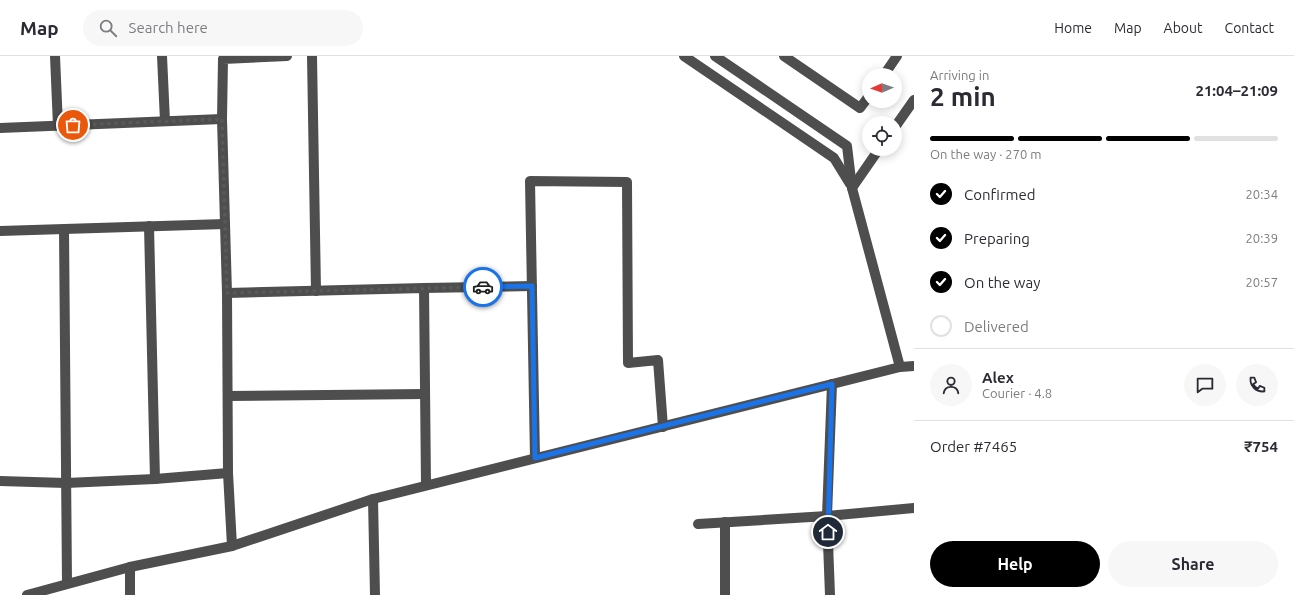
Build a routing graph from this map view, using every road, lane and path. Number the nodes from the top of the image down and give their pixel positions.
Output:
1 (55, 56) edge
2 (162, 56) edge
3 (287, 56) edge
4 (312, 56) edge
5 (684, 56) edge
6 (715, 56) edge
7 (784, 56) edge
8 (897, 56) edge
9 (889, 68) edge
10 (914, 100) edge
11 (862, 105) edge
12 (902, 117) edge
13 (222, 119) junction
14 (165, 121) junction
15 (58, 126) junction
16 (0, 128) edge
17 (874, 156) edge
18 (852, 188) junction
19 (225, 224) junction
20 (149, 226) junction
21 (64, 229) junction
22 (0, 232) edge
23 (532, 286) junction
24 (424, 288) junction
25 (316, 291) junction
26 (227, 293) junction
27 (914, 366) edge
28 (900, 367) junction
29 (832, 384) junction
30 (425, 394) junction
31 (228, 396) junction
32 (663, 427) junction
33 (535, 458) junction
34 (228, 474) junction
35 (155, 479) junction
36 (0, 481) edge
37 (66, 483) junction
38 (426, 485) junction
39 (373, 499) junction
40 (914, 508) edge
41 (827, 516) junction
42 (725, 522) junction
43 (698, 524) dead end
44 (232, 546) junction
45 (130, 567) junction
46 (67, 584) junction
47 (27, 595) edge
48 (130, 595) edge
49 (376, 595) edge
50 (725, 595) edge
51 (830, 595) edge

1 - 15 street
2 - 14 street
3 - 13 street
4 - 25 street
5 - 18 street
6 - 18 street
7 - 11 street
8 - 9 street
10 - 12 street
13 - 14 street
13 - 19 street
14 - 15 street
15 - 16 street
17 - 18 street
18 - 28 street
19 - 20 street
19 - 26 street
20 - 21 street
20 - 35 street
21 - 22 street
21 - 37 street
23 - 24 street
23 - 32 street
23 - 33 street
24 - 25 street
24 - 30 street
25 - 26 street
26 - 31 street
27 - 28 street
28 - 29 street
29 - 32 street
29 - 41 street
30 - 31 street
30 - 38 street
31 - 34 street
32 - 33 street
33 - 38 street
34 - 35 street
34 - 44 street
35 - 37 street
36 - 37 street
37 - 46 street
38 - 39 street
39 - 44 street
39 - 49 street
40 - 41 street
41 - 42 street
41 - 51 street
42 - 43 street
42 - 50 street
44 - 45 street
45 - 46 street
45 - 48 street
46 - 47 street

